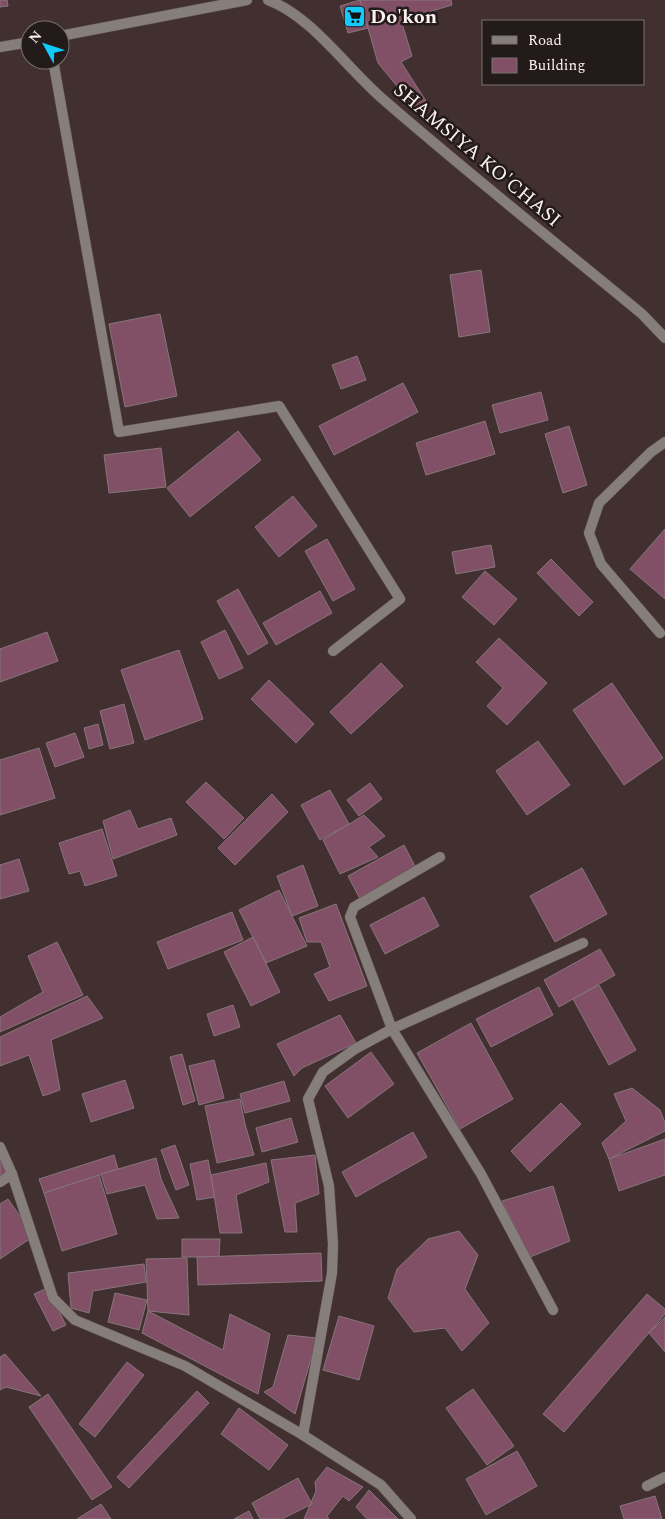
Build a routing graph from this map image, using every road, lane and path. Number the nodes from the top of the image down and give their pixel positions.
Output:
1 (247, 0) edge
2 (268, 0) edge
3 (283, 3) edge
4 (70, 34) edge
5 (20, 44) edge
6 (0, 47) edge
7 (55, 70) edge
8 (665, 338) edge
9 (665, 442) edge
10 (660, 633) dead end
11 (333, 651) dead end
12 (440, 857) dead end
13 (583, 943) dead end
14 (392, 1029) junction
15 (0, 1147) edge
16 (12, 1174) junction
17 (0, 1182) edge
18 (553, 1310) dead end
19 (303, 1436) junction
20 (665, 1477) edge
21 (647, 1486) dead end
22 (411, 1519) edge

1 - 4 street
2 - 3 street, SHAMSIYA KO'CHASI
3 - 8 street, SHAMSIYA KO'CHASI
5 - 6 street
7 - 11 street
9 - 10 street
12 - 14 street
13 - 14 street
14 - 18 street
14 - 19 street
15 - 16 street
16 - 17 street
16 - 19 street
19 - 22 street
20 - 21 street

